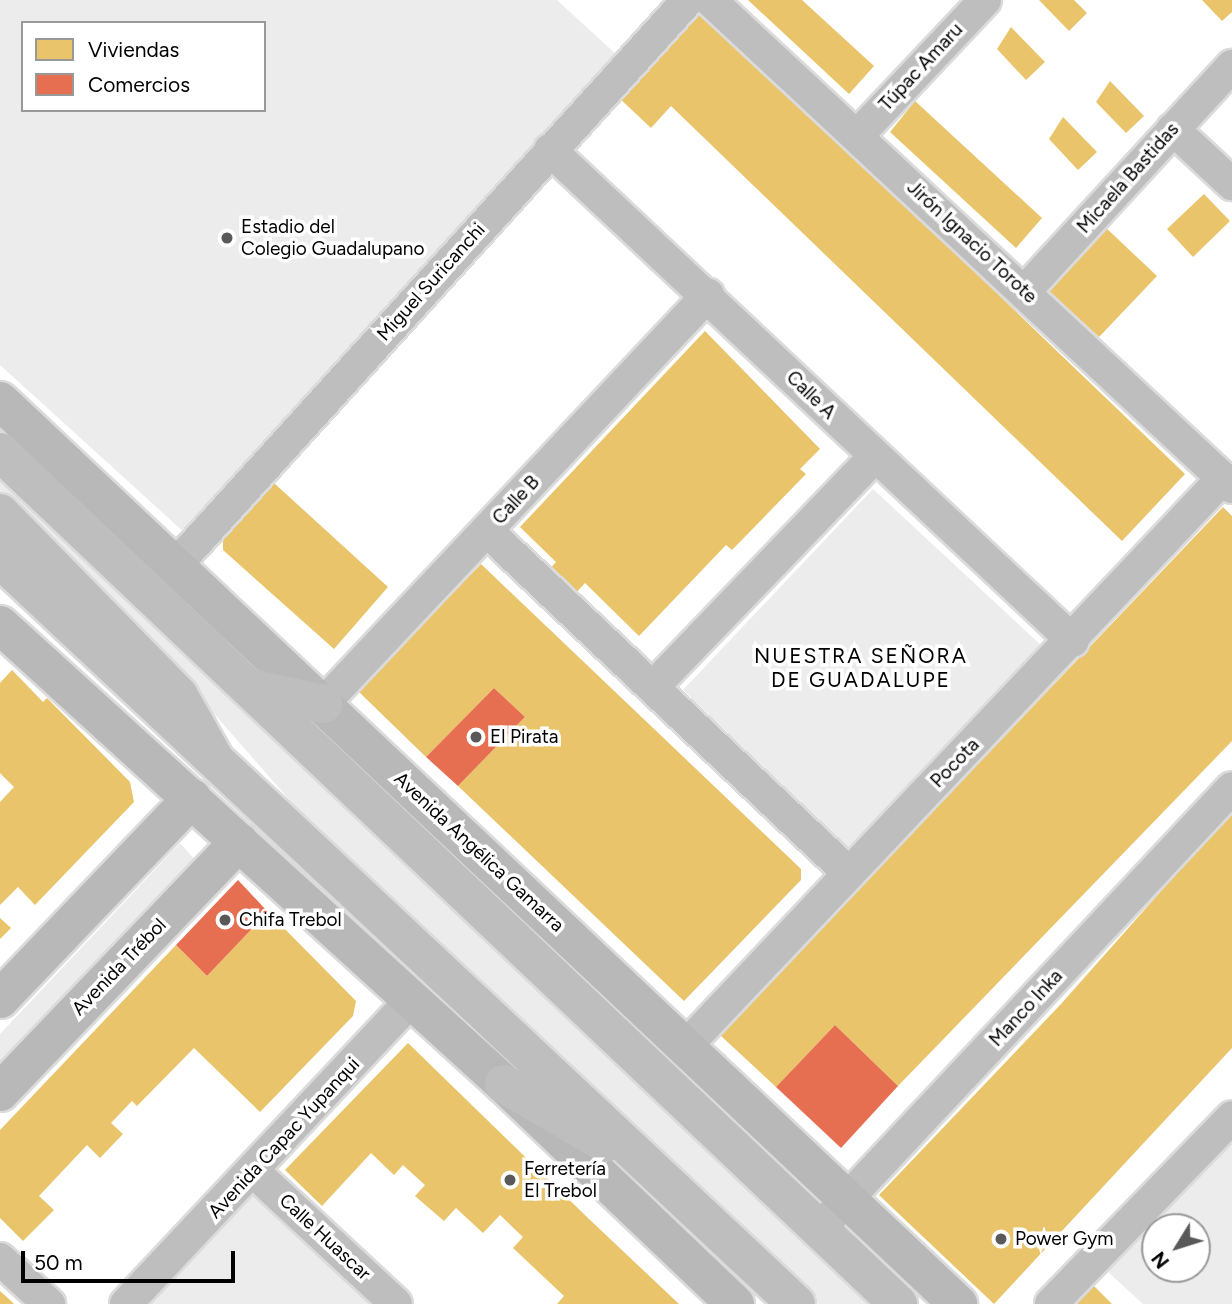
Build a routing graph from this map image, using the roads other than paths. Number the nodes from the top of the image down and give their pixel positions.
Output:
1 (688, 0) edge
2 (710, 0) edge
3 (985, 0) edge
4 (1232, 66) edge
5 (1173, 129) junction
6 (858, 135) junction
7 (550, 150) junction
8 (1232, 184) edge
9 (1025, 291) junction
10 (708, 295) junction
11 (0, 401) edge
12 (0, 452) edge
13 (875, 456) junction
14 (1228, 483) edge
15 (0, 513) edge
16 (486, 531) junction
17 (0, 559) edge
18 (175, 566) junction
19 (5, 640) edge
20 (1073, 641) junction
21 (653, 687) junction
22 (251, 688) junction
23 (323, 704) junction
24 (215, 760) junction
25 (1232, 788) edge
26 (191, 798) junction
27 (239, 842) junction
28 (849, 873) junction
29 (0, 999) edge
30 (411, 1001) junction
31 (685, 1047) junction
32 (504, 1084) junction
33 (0, 1092) edge
34 (1232, 1117) edge
35 (253, 1171) junction
36 (668, 1180) junction
37 (846, 1200) junction
38 (819, 1228) junction
39 (0, 1259) edge
40 (49, 1304) edge
41 (126, 1304) edge
42 (396, 1304) edge
43 (735, 1304) edge
44 (796, 1304) edge
45 (898, 1304) edge
46 (958, 1304) edge
47 (1051, 1304) edge

1 - 7 street, Miguel Suricanchi
2 - 6 street, Jirón Ignacio Torote
3 - 6 street, Túpac Amaru
4 - 5 street, Micaela Bastidas
5 - 8 street
5 - 9 street, Micaela Bastidas
6 - 9 street, Jirón Ignacio Torote
7 - 10 street, Calle A
7 - 18 street, Miguel Suricanchi
9 - 14 street, Jirón Ignacio Torote
10 - 13 street, Calle A
10 - 16 street, Calle B
11 - 18 main road, Avenida Angélica Gamarra
12 - 22 main road, Avenida Angélica Gamarra
13 - 20 street, Calle A
13 - 21 street
14 - 20 street, Pocota
15 - 24 main road
16 - 21 street
16 - 23 street, Calle B
17 - 24 main road
18 - 23 main road, Avenida Angélica Gamarra
19 - 26 main road
20 - 28 street, Pocota
21 - 28 street
22 - 23 main road
22 - 38 main road, Avenida Angélica Gamarra
23 - 31 main road, Avenida Angélica Gamarra
24 - 36 main road
25 - 37 street, Manco Inka
26 - 27 main road
26 - 29 main road
27 - 30 main road
27 - 33 main road, Avenida Trébol
28 - 31 street, Pocota
30 - 32 main road
30 - 35 street, Avenida Capac Yupanqui
31 - 37 main road, Avenida Angélica Gamarra
32 - 36 main road
32 - 43 main road
34 - 47 street
35 - 41 street, Avenida Capac Yupanqui
35 - 42 street, Calle Huascar
36 - 44 main road
37 - 38 street, Manco Inka
37 - 46 main road, Avenida Angélica Gamarra
38 - 45 main road, Avenida Angélica Gamarra
39 - 40 street

